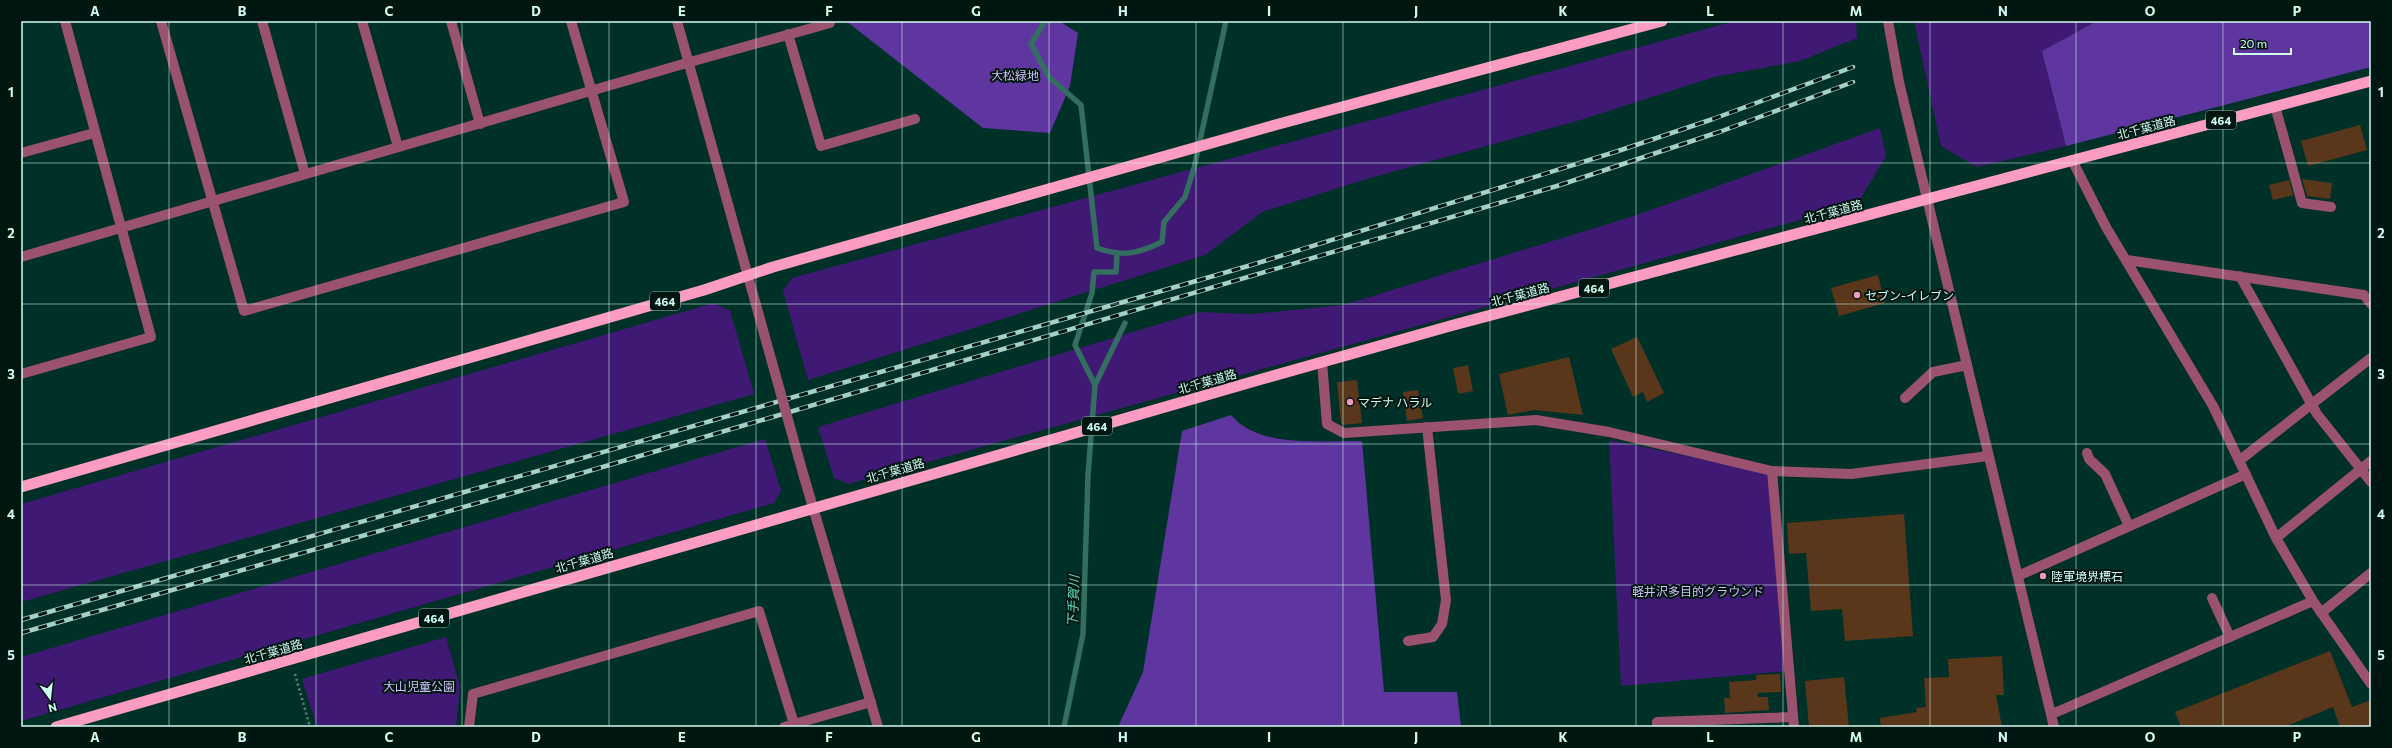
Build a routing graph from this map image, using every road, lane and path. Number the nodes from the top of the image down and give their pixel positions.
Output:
1 (65, 21) edge
2 (161, 21) edge
3 (262, 21) edge
4 (362, 21) edge
5 (451, 21) edge
6 (571, 21) edge
7 (677, 21) edge
8 (1662, 21) edge
9 (1888, 21) edge
10 (830, 23) dead end
11 (788, 34) junction
12 (690, 62) junction
13 (2371, 81) edge
14 (593, 91) junction
15 (2275, 106) junction
16 (915, 119) dead end
17 (480, 124) junction
18 (94, 134) junction
19 (398, 147) junction
20 (21, 153) edge
21 (2072, 160) junction
22 (305, 174) junction
23 (1927, 199) junction
24 (214, 200) junction
25 (2331, 207) dead end
26 (120, 228) junction
27 (21, 257) edge
28 (2127, 260) junction
29 (748, 275) junction
30 (2240, 276) junction
31 (2371, 304) edge
32 (2371, 358) edge
33 (1322, 362) junction
34 (1967, 365) junction
35 (21, 374) edge
36 (1905, 398) dead end
37 (2312, 405) junction
38 (1427, 427) junction
39 (2087, 453) dead end
40 (1988, 456) junction
41 (2240, 460) junction
42 (2371, 461) edge
43 (2361, 469) junction
44 (1772, 471) junction
45 (2246, 474) junction
46 (2371, 482) edge
47 (21, 486) edge
48 (813, 508) junction
49 (2129, 526) junction
50 (2276, 538) junction
51 (2371, 574) edge
52 (2018, 576) junction
53 (2212, 598) dead end
54 (2313, 601) junction
55 (2321, 613) junction
56 (2230, 637) junction
57 (1408, 641) dead end
58 (295, 674) dead end
59 (2370, 682) edge
60 (871, 702) junction
61 (2052, 714) junction
62 (1794, 722) edge
63 (791, 726) edge
64 (56, 727) edge
65 (310, 727) edge
66 (469, 727) edge
67 (878, 727) edge
68 (1657, 727) edge
69 (2054, 727) edge

1 - 18 street
2 - 24 street
3 - 22 street
4 - 19 street
5 - 17 street
6 - 14 street
7 - 12 street
8 - 29 highway, 464
9 - 23 street
10 - 11 street
11 - 12 street
11 - 16 street
12 - 14 street
12 - 29 street
13 - 15 highway, 北千葉道路 / 464
14 - 17 street
14 - 24 street
15 - 21 highway, 北千葉道路 / 464
15 - 25 street
17 - 19 street
18 - 20 street
18 - 26 street
19 - 22 street
21 - 23 highway, 北千葉道路 / 464
21 - 28 street
22 - 24 street
23 - 33 highway, 北千葉道路 / 464
23 - 34 street
24 - 26 street
26 - 27 street
26 - 35 street
28 - 30 street
28 - 41 street
29 - 47 highway, 464
29 - 48 street, bridge
30 - 31 street
30 - 37 street
32 - 37 street
33 - 38 street
33 - 48 highway, 北千葉道路 / 464
34 - 36 street
34 - 40 street
37 - 41 street
37 - 43 street
38 - 44 street
38 - 57 street
39 - 49 street
40 - 44 street
40 - 52 street
41 - 45 street
42 - 43 street
43 - 46 street
43 - 50 street
44 - 62 street
45 - 49 street
45 - 50 street
48 - 60 street
48 - 64 highway, 北千葉道路 / 464
49 - 52 street
50 - 54 street
51 - 55 street
52 - 61 street
53 - 56 street
54 - 55 street
54 - 56 street
55 - 59 street
56 - 61 street
58 - 65 path
60 - 63 street
60 - 67 street
61 - 69 street
62 - 68 street
63 - 66 street

